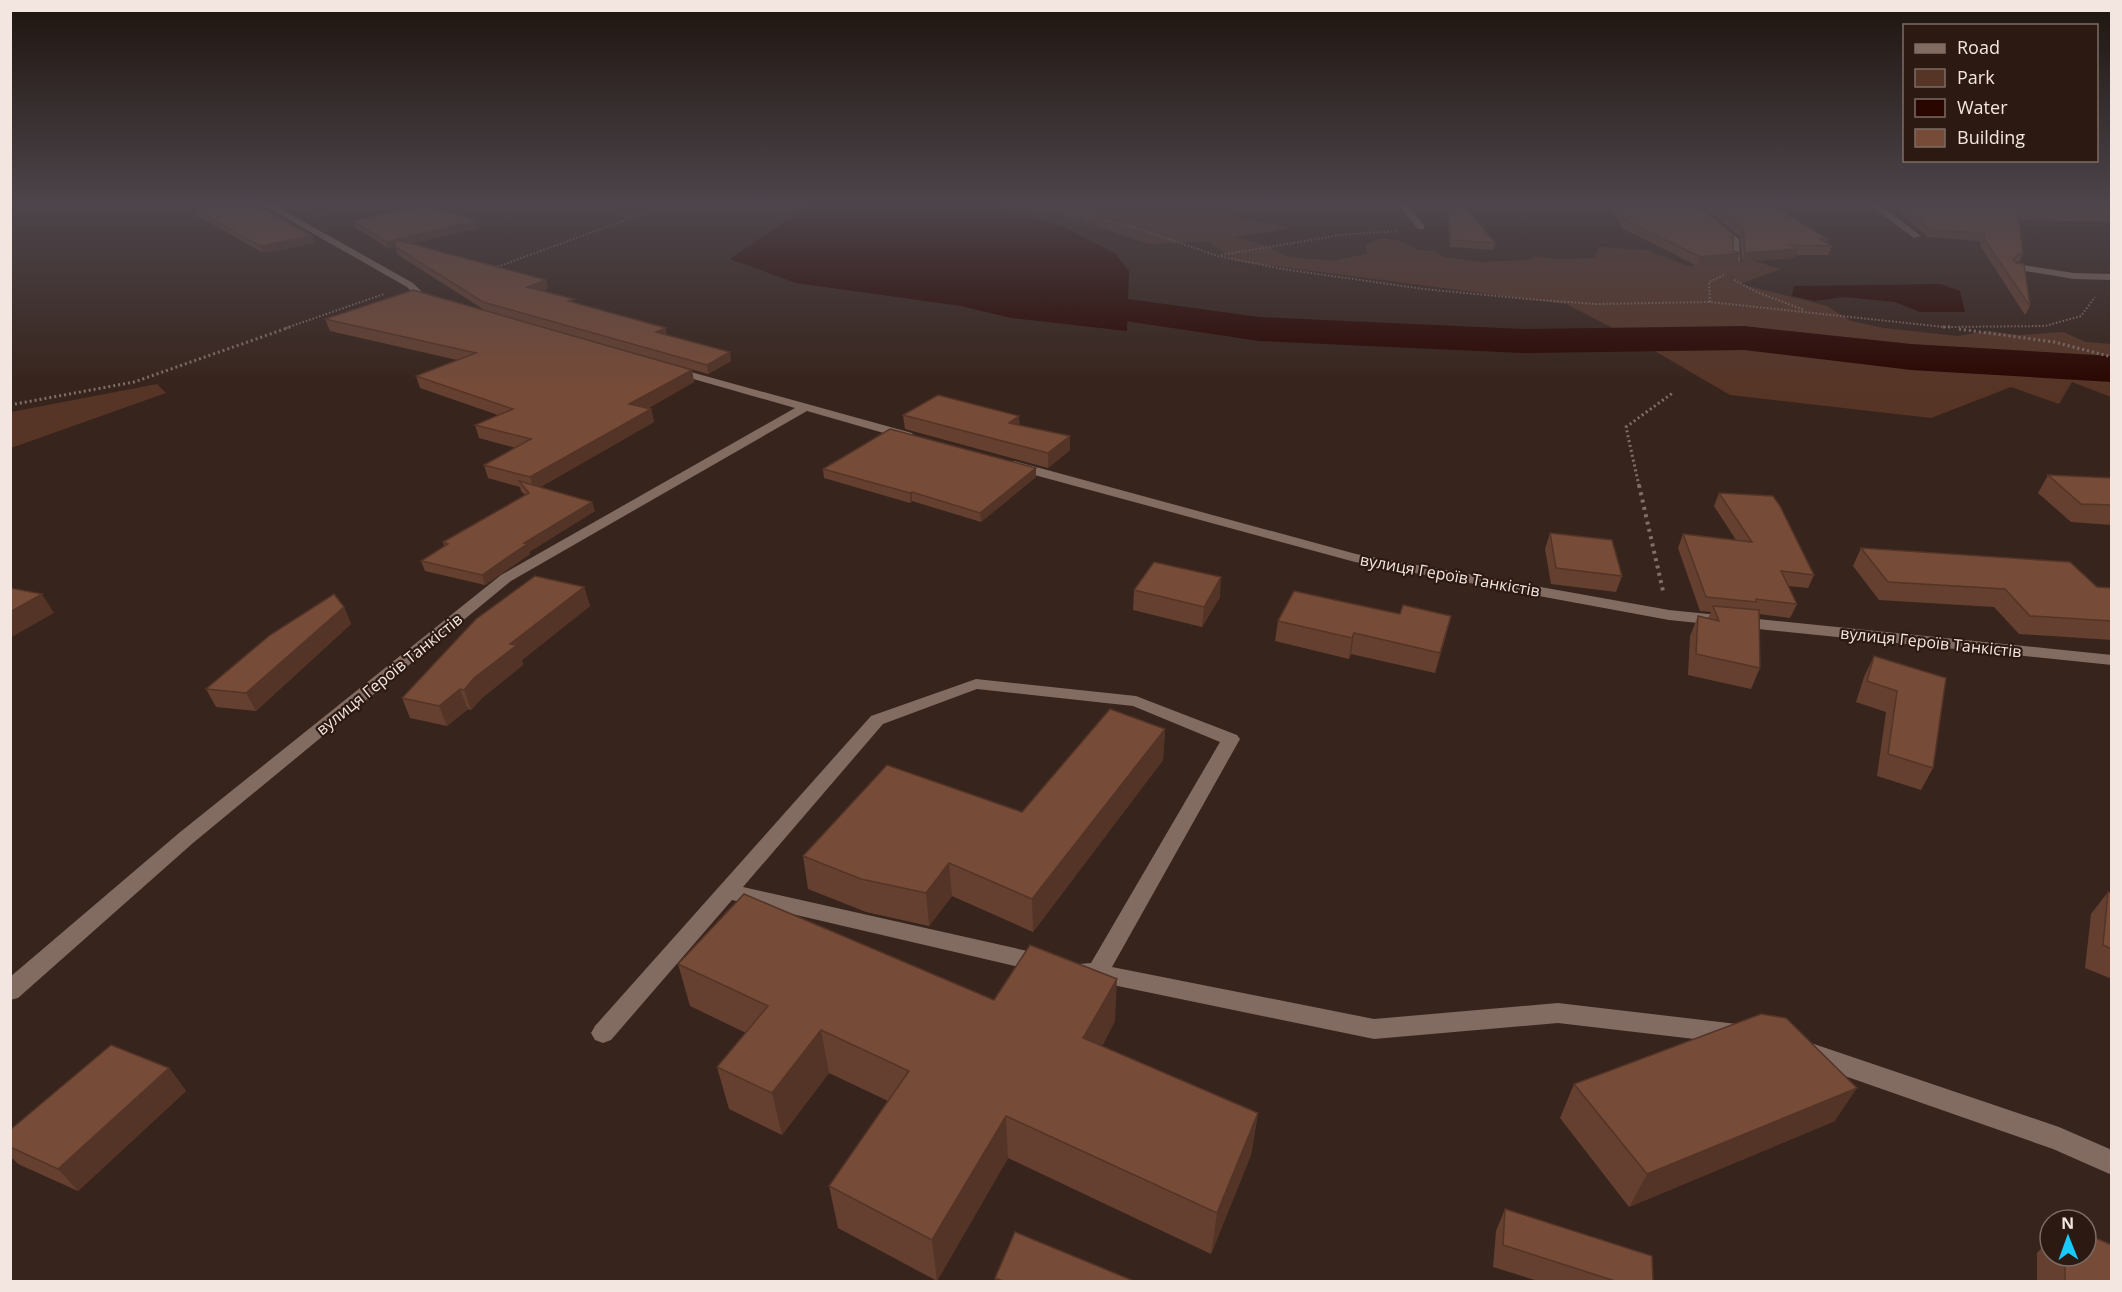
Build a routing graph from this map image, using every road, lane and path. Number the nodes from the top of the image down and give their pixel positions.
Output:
1 (374, 265) edge
2 (503, 265) edge
3 (1264, 265) edge
4 (2016, 267) edge
5 (487, 271) edge
6 (2111, 277) edge
7 (410, 285) junction
8 (1710, 302) junction
9 (443, 304) edge
10 (1809, 312) junction
11 (1944, 327) junction
12 (2112, 357) edge
13 (657, 365) edge
14 (1674, 392) dead end
15 (10, 405) edge
16 (804, 408) junction
17 (919, 439) edge
18 (999, 461) edge
19 (1669, 615) junction
20 (2112, 660) edge
21 (727, 891) junction
22 (1097, 973) junction
23 (10, 992) edge
24 (603, 1032) dead end
25 (2112, 1163) edge

1 - 7 street
2 - 5 path
3 - 8 path
4 - 6 street
6 - 11 path
7 - 9 street
7 - 15 path
8 - 10 path
8 - 10 path
10 - 11 path
11 - 12 path
13 - 16 street
14 - 19 path
16 - 17 street
16 - 23 street, вулиця Героїв Танкістів
18 - 19 street, вулиця Героїв Танкістів
19 - 20 street, вулиця Героїв Танкістів
21 - 22 street
21 - 22 street
21 - 24 street
22 - 25 street

